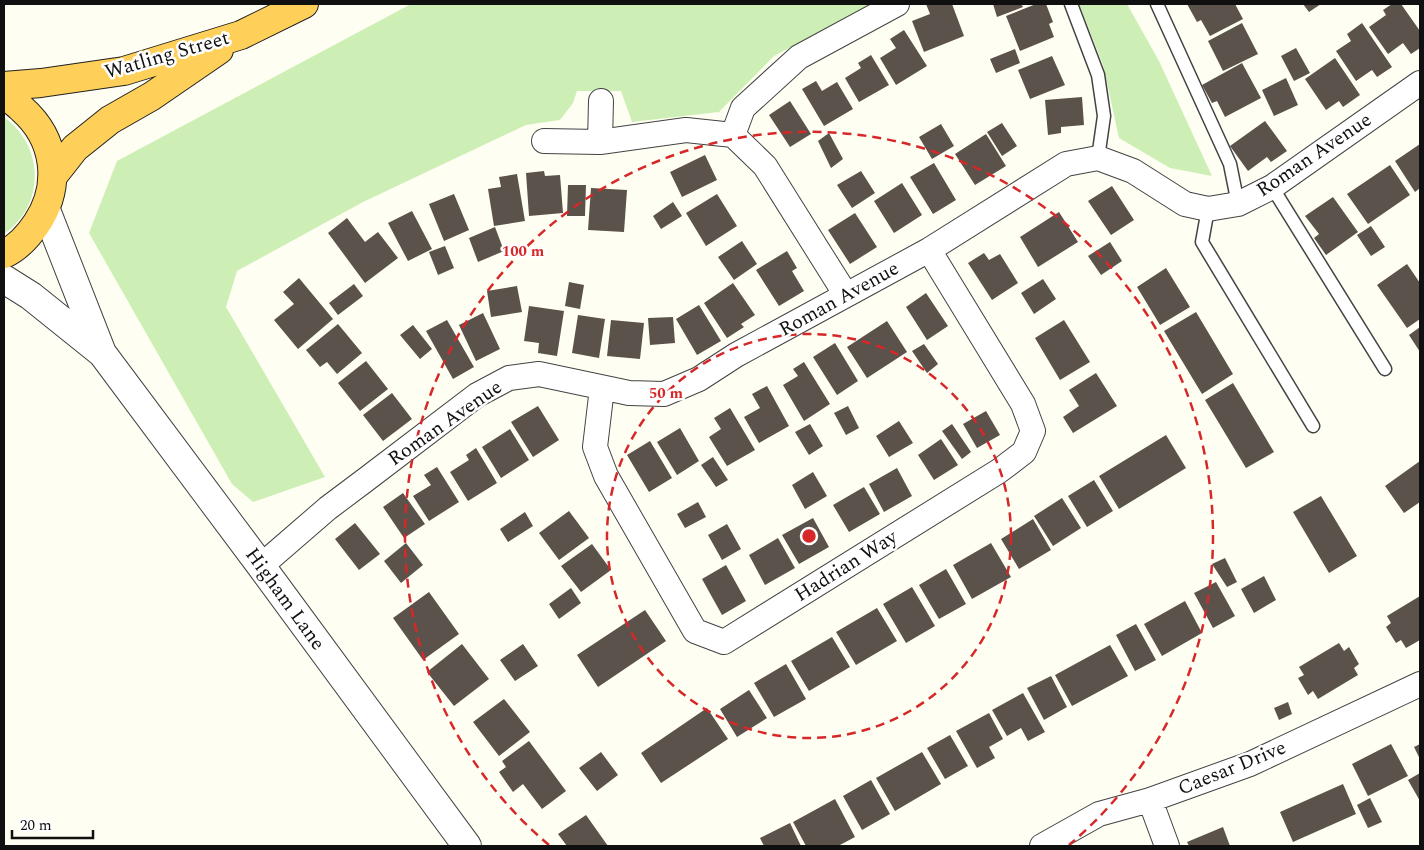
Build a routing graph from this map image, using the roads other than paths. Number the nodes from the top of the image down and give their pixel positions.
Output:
1 (304, 4) edge
2 (897, 4) edge
3 (1071, 4) edge
4 (1157, 4) edge
5 (240, 35) junction
6 (1420, 83) edge
7 (4, 86) edge
8 (4, 96) edge
9 (601, 101) dead end
10 (734, 135) junction
11 (544, 141) dead end
12 (600, 142) junction
13 (1098, 158) junction
14 (53, 176) junction
15 (1272, 187) junction
16 (1238, 204) junction
17 (1208, 209) junction
18 (46, 210) junction
19 (929, 250) junction
20 (4, 254) edge
21 (4, 279) edge
22 (846, 295) junction
23 (102, 353) junction
24 (1385, 369) dead end
25 (602, 388) junction
26 (1313, 426) dead end
27 (262, 566) junction
28 (1420, 684) edge
29 (1150, 800) junction
30 (467, 846) edge
31 (1042, 846) edge
32 (1167, 846) edge

1 - 5 highway, Watling Street
2 - 10 street
3 - 13 lane
4 - 16 lane
5 - 7 highway, Watling Street
5 - 14 highway, Watling Street
6 - 15 street, Roman Avenue
8 - 14 highway
9 - 12 street
10 - 12 street
10 - 22 street
11 - 12 street
13 - 17 street, Roman Avenue
13 - 19 street, Roman Avenue
14 - 18 highway
15 - 16 street, Roman Avenue
15 - 24 lane
16 - 17 street, Roman Avenue
17 - 26 lane
18 - 20 highway
18 - 23 street, Higham Lane
19 - 22 street, Roman Avenue
19 - 25 street, Hadrian Way
21 - 23 street, Higham Lane
22 - 25 street, Roman Avenue
23 - 27 street, Higham Lane
25 - 27 street, Roman Avenue
27 - 30 street, Higham Lane
28 - 29 street, Caesar Drive
29 - 31 street, Caesar Drive
29 - 32 street

